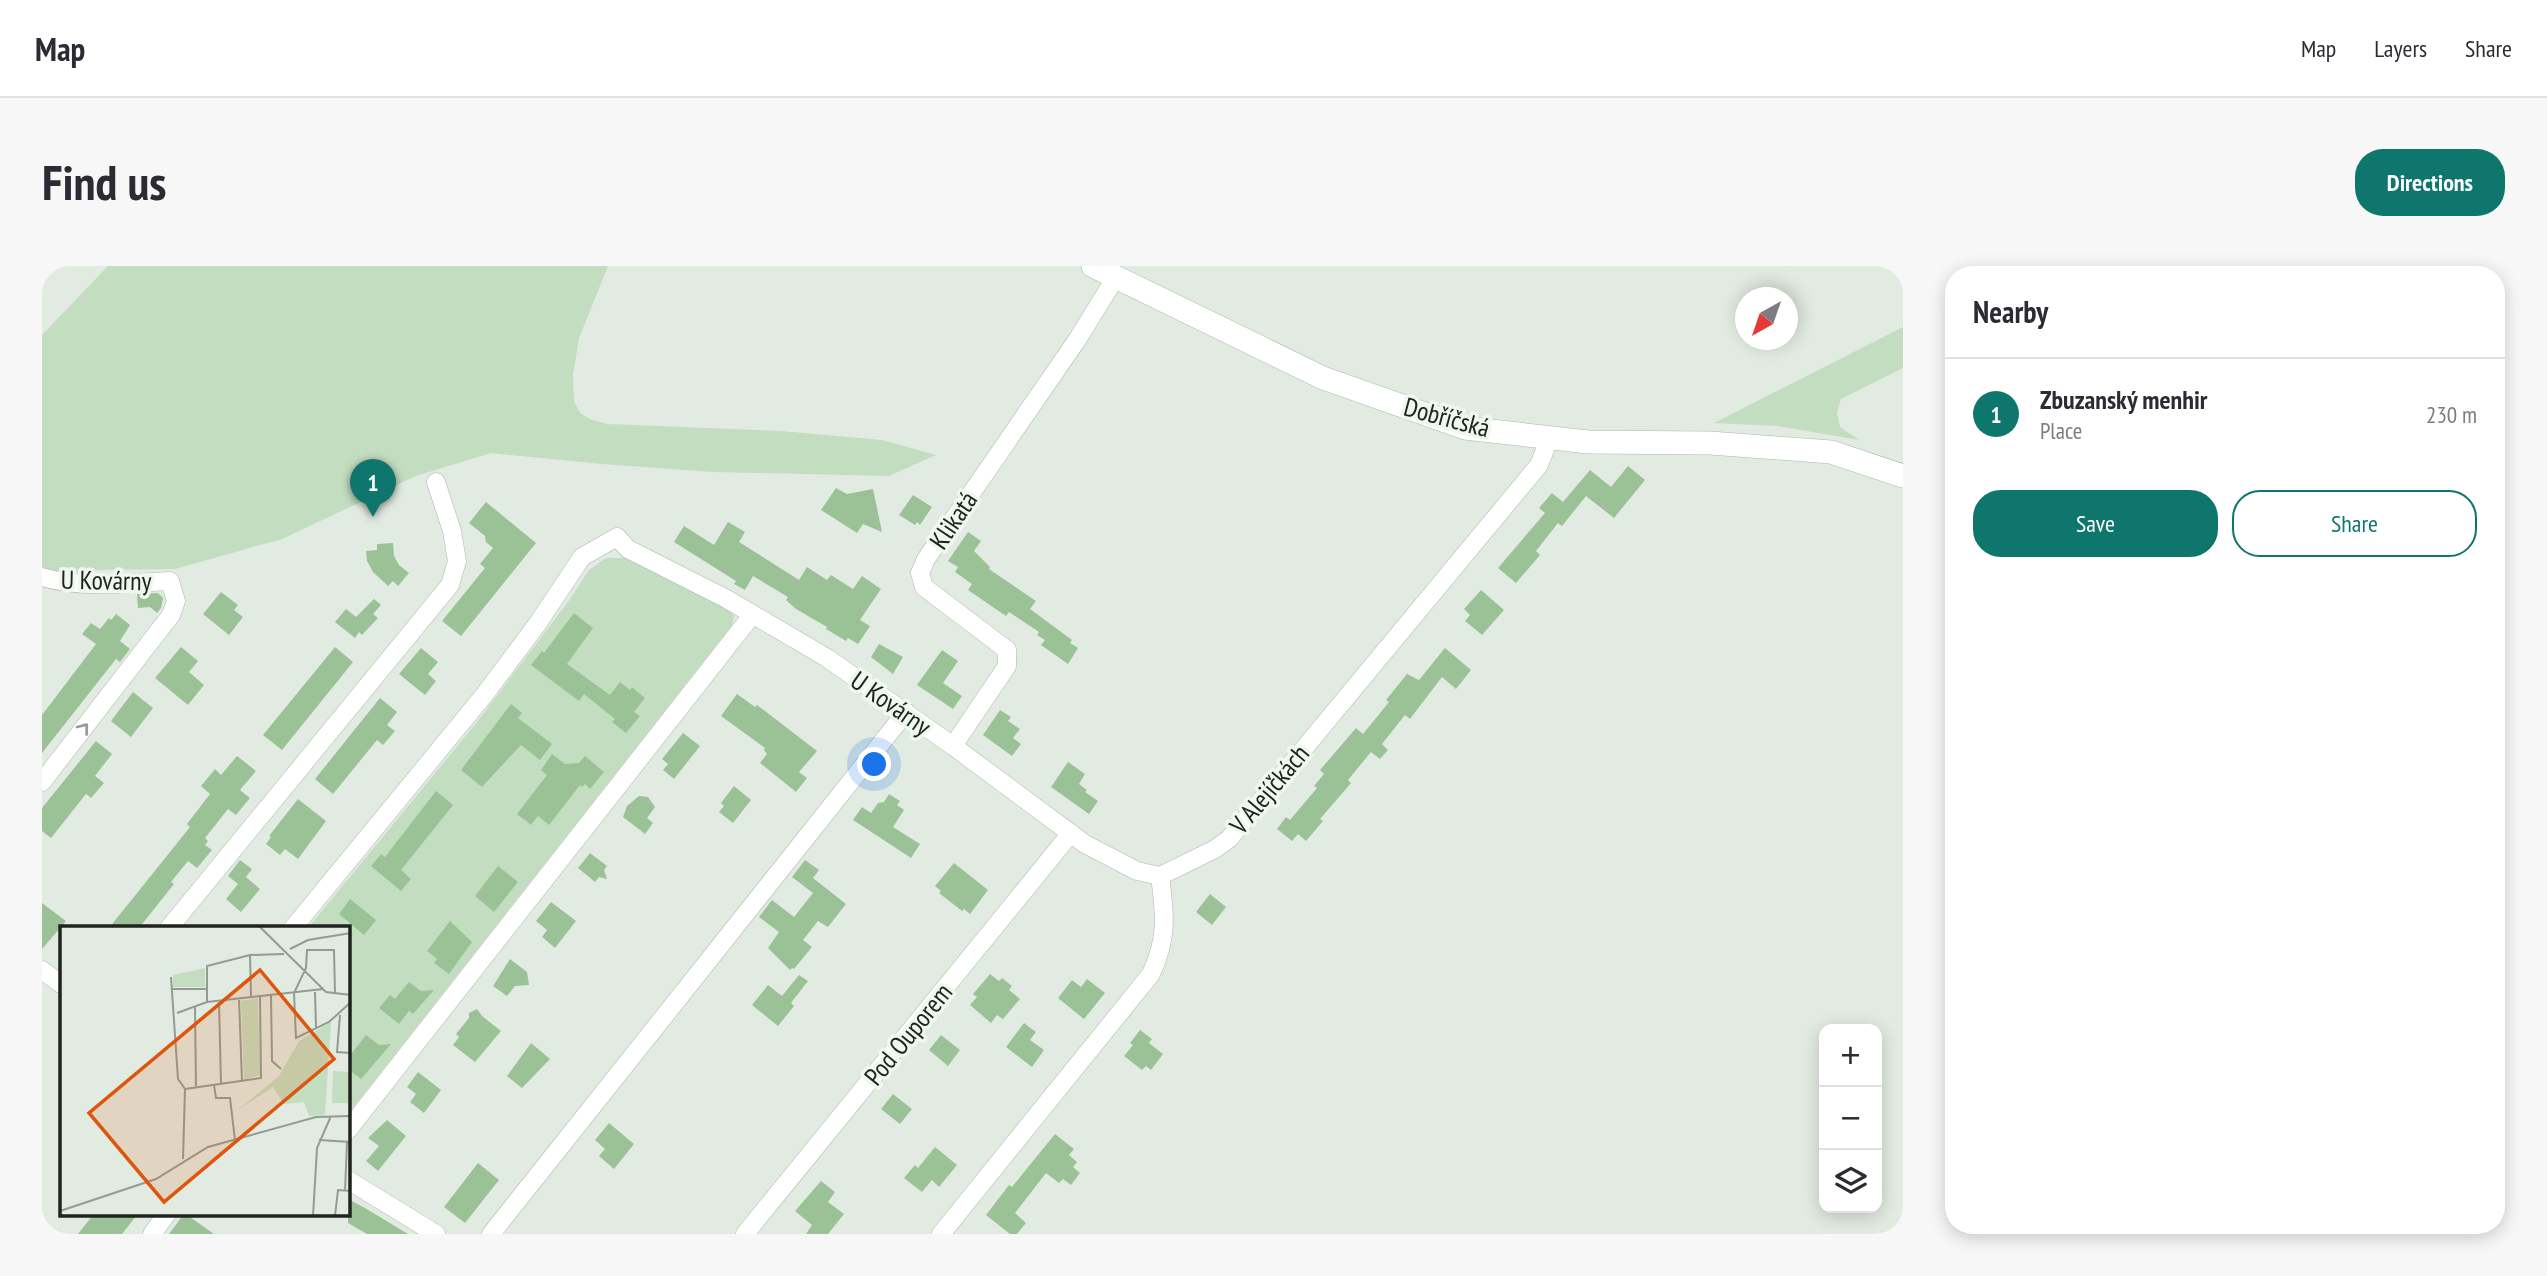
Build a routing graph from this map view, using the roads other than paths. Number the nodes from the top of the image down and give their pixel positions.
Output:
1 (1093, 266) edge
2 (1116, 277) junction
3 (1550, 438) junction
4 (1903, 476) edge
5 (436, 482) dead end
6 (42, 577) edge
7 (753, 614) junction
8 (906, 712) junction
9 (953, 746) junction
10 (42, 782) edge
11 (1071, 833) junction
12 (1160, 876) junction
13 (171, 926) edge
14 (295, 926) edge
15 (42, 970) edge
16 (60, 983) edge
17 (350, 1127) edge
18 (350, 1181) edge
19 (165, 1216) edge
20 (152, 1234) edge
21 (436, 1234) edge
22 (491, 1234) edge
23 (745, 1234) edge
24 (941, 1234) edge

1 - 2 street, Dobříčská
2 - 3 street, Dobříčská
2 - 9 street, Klikatá
3 - 4 street, Dobříčská
3 - 12 street, V Alejíčkách
5 - 13 street
10 -> 6 street, U Kovárny
7 - 8 street, U Kovárny
7 - 14 street, U Kovárny
7 - 17 street
8 - 9 street, U Kovárny
8 - 22 street
9 - 11 street, U Kovárny
11 - 12 street, U Kovárny
11 - 23 street, Pod Ouporem
12 - 24 street
15 - 16 street
18 - 21 street
19 - 20 street

